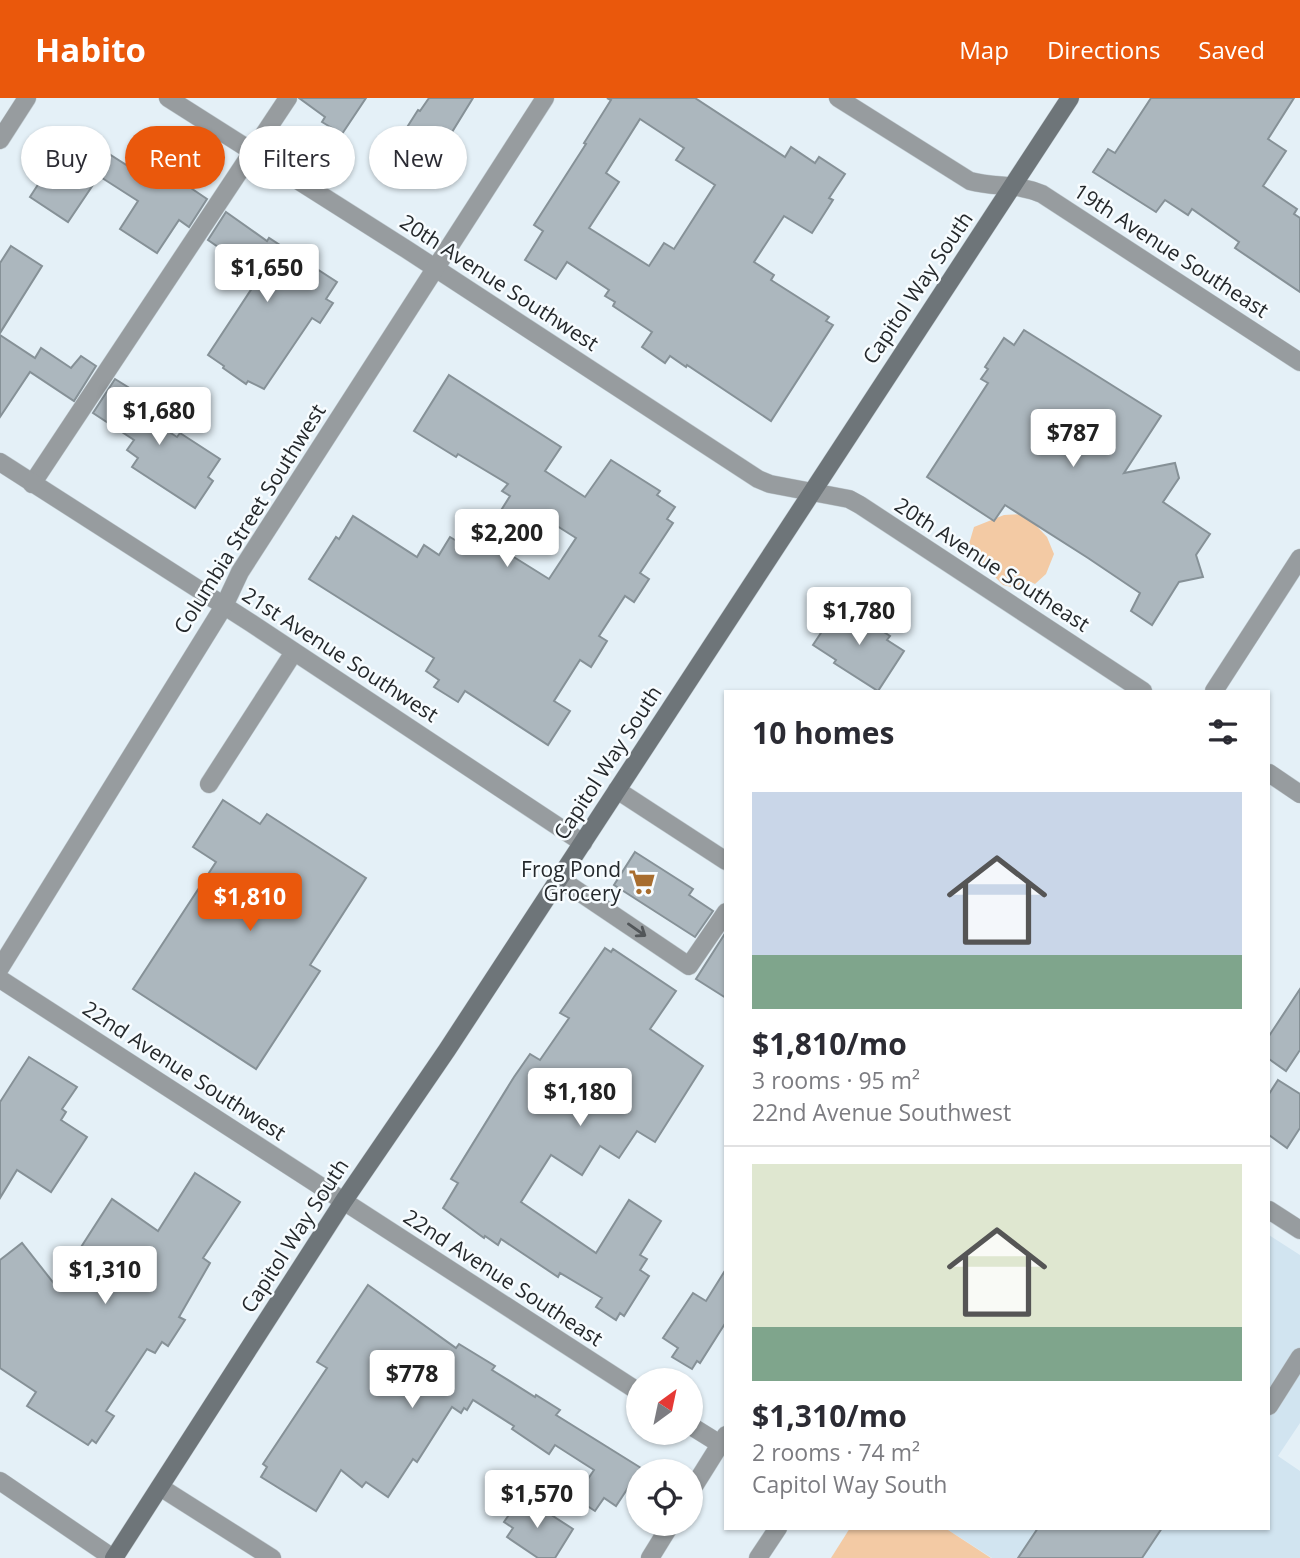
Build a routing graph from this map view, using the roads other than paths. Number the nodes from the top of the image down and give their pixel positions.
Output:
1 (27, 98) edge
2 (168, 98) edge
3 (288, 98) edge
4 (545, 98) edge
5 (838, 98) edge
6 (1070, 98) edge
7 (270, 126) edge
8 (0, 140) edge
9 (239, 143) edge
10 (239, 174) edge
11 (1013, 185) junction
12 (312, 189) edge
13 (435, 268) junction
14 (1300, 362) edge
15 (0, 462) edge
16 (32, 484) junction
17 (810, 492) junction
18 (1300, 558) edge
19 (224, 606) junction
20 (295, 652) junction
21 (1141, 690) edge
22 (1215, 690) edge
23 (1270, 774) edge
24 (209, 785) dead end
25 (617, 790) junction
26 (1300, 794) edge
27 (583, 843) junction
28 (724, 860) edge
29 (560, 879) junction
30 (724, 915) edge
31 (0, 968) edge
32 (0, 979) edge
33 (344, 1202) junction
34 (1270, 1211) edge
35 (1300, 1230) edge
36 (1300, 1357) edge
37 (626, 1384) edge
38 (1270, 1404) edge
39 (704, 1432) edge
40 (723, 1440) edge
41 (703, 1472) edge
42 (0, 1481) edge
43 (160, 1487) junction
44 (777, 1530) edge
45 (663, 1536) edge
46 (114, 1558) edge
47 (272, 1558) edge
48 (649, 1558) edge
49 (758, 1558) edge

1 - 8 street
2 - 9 street, 20th Avenue Southwest
3 - 7 street
4 - 13 street, Columbia Street Southwest
5 - 11 street, 19th Avenue Southeast
6 - 11 main road, Capitol Way South
10 - 16 street
11 - 14 street, 19th Avenue Southeast
11 - 17 main road, Capitol Way South
12 - 13 street, 20th Avenue Southwest
13 - 17 street, 20th Avenue Southwest
13 - 19 street, Columbia Street Southwest
15 - 16 street, 21st Avenue Southwest
16 - 19 street, 21st Avenue Southwest
17 - 21 street, 20th Avenue Southeast
17 - 25 main road, Capitol Way South
18 - 22 street
19 - 20 street, 21st Avenue Southwest
19 - 31 street, Columbia Street Southwest
20 - 24 street
20 - 27 street, 21st Avenue Southwest
23 - 26 street
25 - 27 main road, Capitol Way South
25 - 28 street
27 - 29 main road, Capitol Way South
29 -> 30 street
29 - 33 main road, Capitol Way South
32 - 33 street, 22nd Avenue Southwest
33 - 37 street, 22nd Avenue Southeast
33 - 43 main road, Capitol Way South
34 - 35 street
36 - 38 street
39 - 40 street
40 - 41 street
42 - 46 street
43 - 46 main road, Capitol Way South
43 - 47 street
44 - 49 street
45 - 48 street

